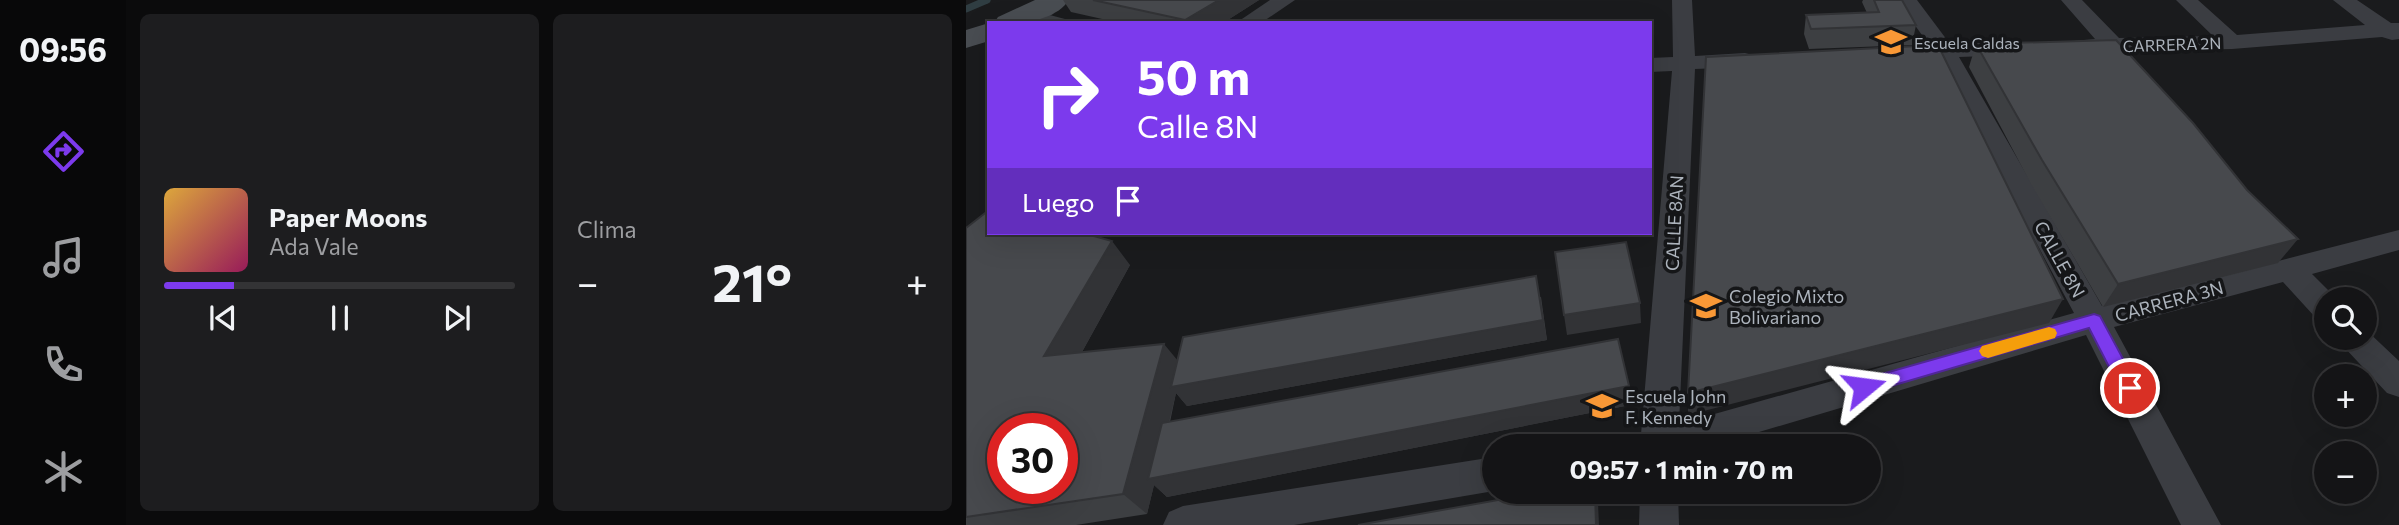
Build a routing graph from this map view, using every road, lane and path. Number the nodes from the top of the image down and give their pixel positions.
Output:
1 (1056, 0) edge
2 (1285, 0) edge
3 (1682, 0) edge
4 (1907, 0) edge
5 (2071, 0) edge
6 (2186, 0) edge
7 (2343, 0) edge
8 (1018, 19) edge
9 (1038, 21) edge
10 (1249, 21) edge
11 (987, 32) edge
12 (2395, 33) edge
13 (966, 40) edge
14 (2232, 42) junction
15 (2114, 46) junction
16 (2061, 47) edge
17 (2035, 48) edge
18 (1944, 51) junction
19 (1875, 54) edge
20 (1766, 59) edge
21 (1684, 63) junction
22 (1652, 65) edge
23 (2139, 76) edge
24 (2399, 240) edge
25 (2293, 260) junction
26 (2314, 291) edge
27 (2094, 320) junction
28 (2367, 350) edge
29 (2399, 383) edge
30 (1660, 434) edge
31 (1700, 434) edge
32 (1482, 476) edge
33 (1660, 504) edge
34 (1246, 520) edge
35 (1184, 525) edge
36 (1659, 525) edge
37 (2201, 525) edge

1 - 8 street
2 - 10 street
3 - 21 street, CALLE 8AN
4 - 18 street, CALLE 8N
5 - 15 street
6 - 14 street
7 - 12 street
8 - 9 street
11 - 13 street
12 - 14 street, CARRERA 2N
14 - 15 street, CARRERA 2N
15 - 16 street, CARRERA 2N
15 - 23 street
17 - 18 street
18 - 19 street
18 - 27 street, CALLE 8N
20 - 21 street
21 - 22 street
21 - 30 street, CALLE 8AN
24 - 25 street, CARRERA 3N
25 - 26 street
25 - 27 street, CARRERA 3N
27 - 31 street, CARRERA 3N
27 - 37 street, CALLE 8N
28 - 29 street
32 - 34 street
33 - 36 street
34 - 35 street

